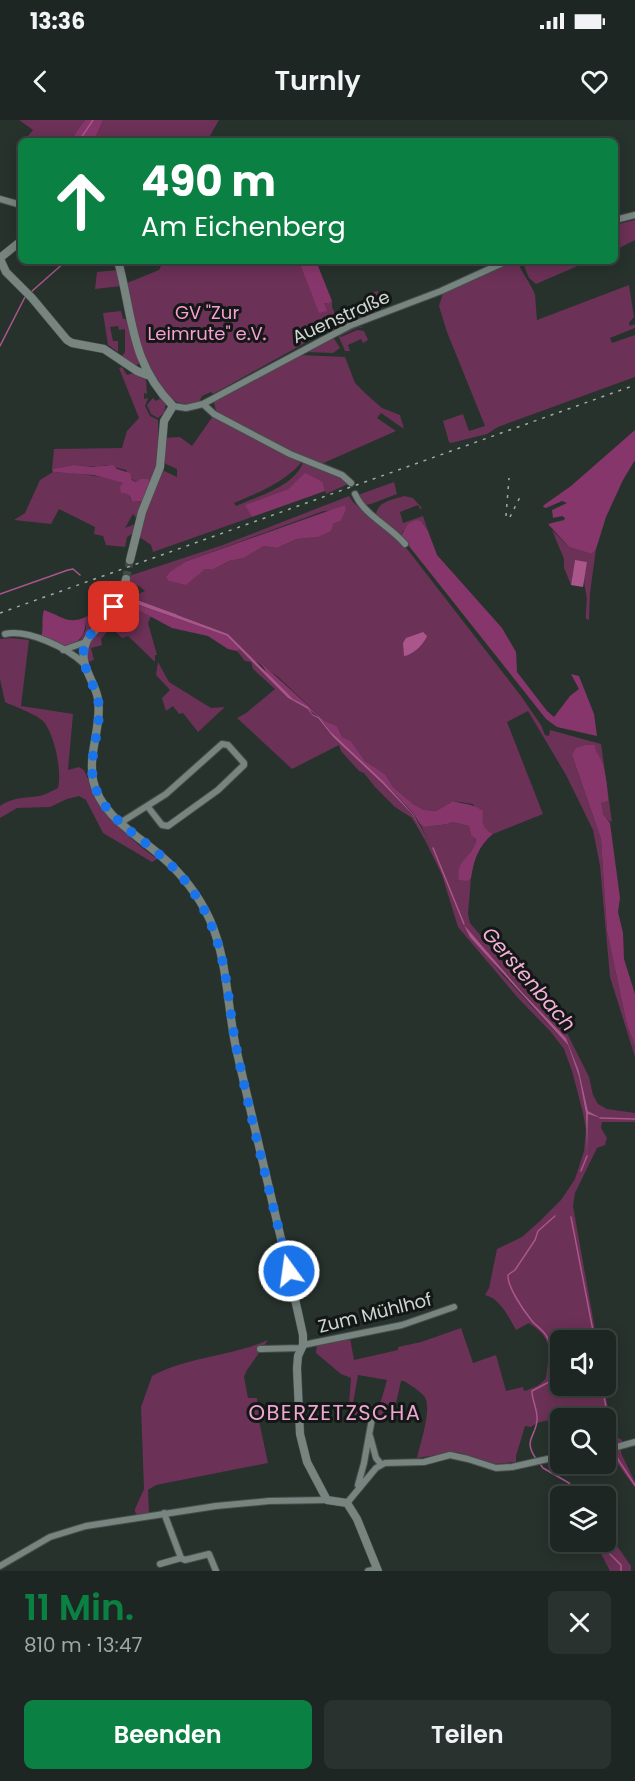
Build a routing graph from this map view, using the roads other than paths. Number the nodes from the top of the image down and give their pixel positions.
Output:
1 (0, 200) edge
2 (18, 204) edge
3 (635, 215) edge
4 (618, 219) edge
5 (18, 243) edge
6 (0, 258) edge
7 (119, 264) edge
8 (500, 264) edge
9 (147, 375) junction
10 (203, 404) junction
11 (173, 406) junction
12 (351, 483) dead end
13 (355, 494) dead end
14 (405, 544) dead end
15 (130, 560) tunnel mouth
16 (126, 579) tunnel mouth
17 (5, 634) dead end
18 (86, 642) junction
19 (62, 650) junction
20 (84, 664) junction
21 (148, 807) junction
22 (120, 823) junction
23 (454, 1307) dead end
24 (302, 1347) junction
25 (260, 1349) dead end
26 (373, 1413) dead end
27 (369, 1433) junction
28 (635, 1442) edge
29 (616, 1447) edge
30 (550, 1458) edge
31 (381, 1464) junction
32 (357, 1488) junction
33 (327, 1500) junction
34 (347, 1503) junction
35 (164, 1512) junction
36 (180, 1558) junction
37 (160, 1564) dead end
38 (0, 1566) edge
39 (377, 1570) edge
40 (216, 1571) edge
41 (368, 1571) edge

1 - 2 street
3 - 4 street
5 - 6 street
6 - 9 street
7 - 9 street
8 - 10 street, Auenstraße
9 - 11 street
10 - 11 street, Auenstraße
10 - 12 street
11 - 15 street
13 - 14 street
16 - 18 street
17 - 19 street
18 - 19 street
18 - 20 street
19 - 20 street
20 - 22 street
21 - 21 street
21 - 22 street
22 - 24 street
23 - 24 street, Zum Mühlhof
24 - 25 street, Zum Mühlhof
24 - 33 street
26 - 27 street
27 - 31 street
27 - 32 street
28 - 29 street
30 - 31 street
31 - 32 street
32 - 34 street
33 - 34 street
33 - 35 street
34 - 39 street
35 - 36 street
35 - 38 street
36 - 37 street
36 - 40 street
39 - 41 street

